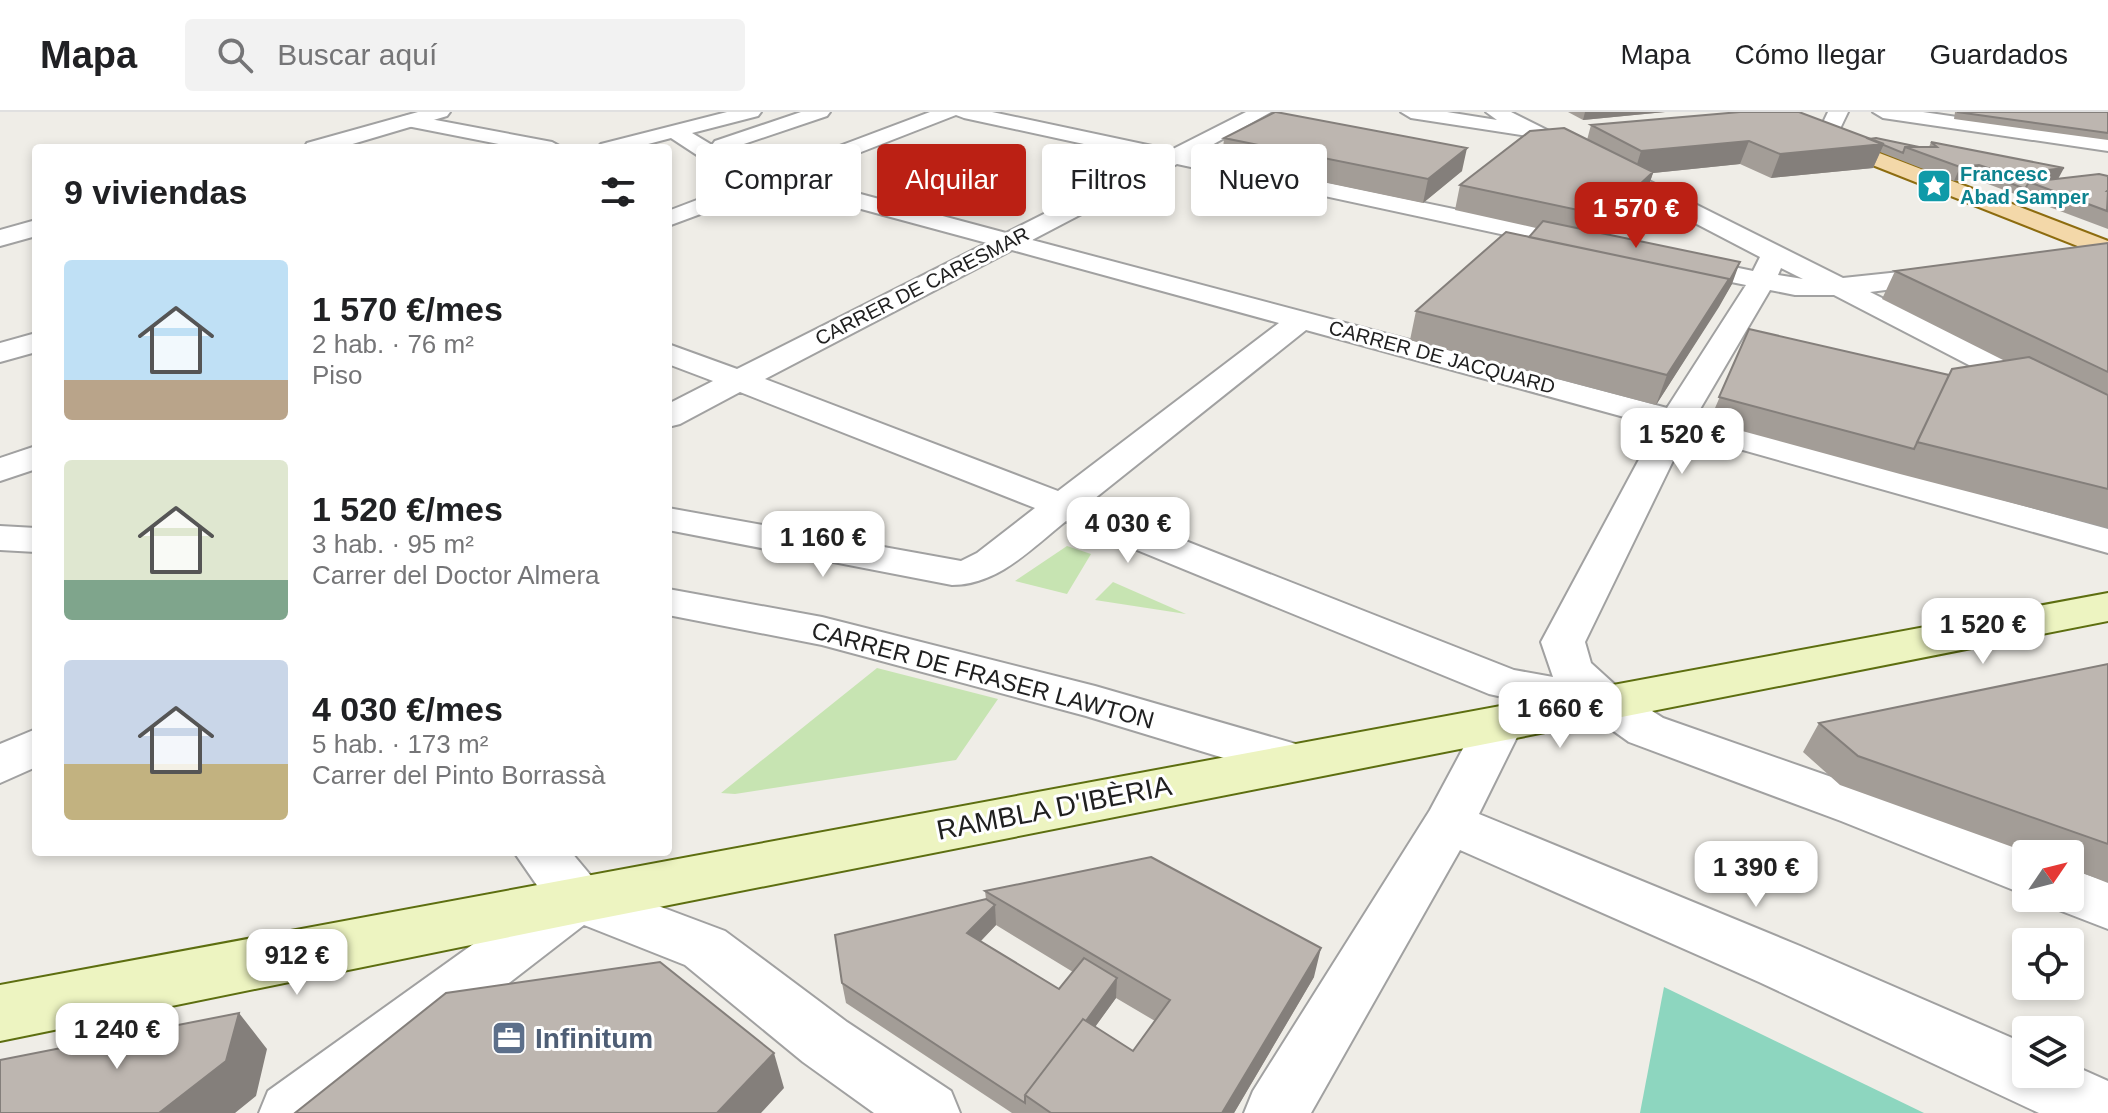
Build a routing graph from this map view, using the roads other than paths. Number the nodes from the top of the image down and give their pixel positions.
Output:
1 (440, 112) edge
2 (751, 112) edge
3 (820, 112) edge
4 (948, 112) edge
5 (964, 112) edge
6 (1261, 112) edge
7 (1411, 112) edge
8 (1496, 112) edge
9 (1838, 112) edge
10 (1883, 112) edge
11 (394, 120) edge
12 (1748, 120) edge
13 (1786, 124) joint
14 (677, 133) junction
15 (1824, 135) junction
16 (1605, 140) edge
17 (1541, 143) junction
18 (326, 144) edge
19 (523, 144) edge
20 (626, 144) edge
21 (726, 144) edge
22 (1113, 144) edge
23 (696, 145) edge
24 (861, 145) edge
25 (2108, 145) edge
26 (1907, 148) edge
27 (1175, 156) edge
28 (1175, 157) edge
29 (1455, 195) dead end
30 (861, 201) edge
31 (696, 206) edge
32 (1432, 212) junction
33 (673, 214) edge
34 (1059, 216) edge
35 (32, 229) edge
36 (0, 238) edge
37 (1010, 241) junction
38 (1612, 250) edge
39 (2108, 251) edge
40 (1657, 259) edge
41 (2061, 260) edge
42 (1768, 268) junction
43 (1966, 272) edge
44 (1839, 287) junction
45 (1303, 319) junction
46 (32, 343) edge
47 (0, 353) edge
48 (672, 355) edge
49 (738, 381) junction
50 (672, 415) edge
51 (1676, 421) junction
52 (2108, 424) edge
53 (1064, 507) junction
54 (672, 520) edge
55 (0, 538) edge
56 (32, 540) edge
57 (2108, 541) edge
58 (672, 603) edge
59 (2108, 607) edge
60 (1608, 704) junction
61 (1499, 725) junction
62 (32, 748) edge
63 (1296, 762) junction
64 (0, 765) edge
65 (1449, 823) junction
66 (543, 856) edge
67 (2012, 867) edge
68 (2084, 897) edge
69 (578, 899) junction
70 (2108, 906) edge
71 (0, 1013) edge
72 (291, 1113) edge
73 (928, 1113) edge
74 (1276, 1113) edge
75 (2107, 1113) edge

1 - 11 street
2 - 14 street
3 - 21 street
4 - 24 street
5 - 22 street
6 - 27 street, CARRER DE CARESMAR
7 - 17 street
8 - 17 street
9 - 15 street
10 - 25 street
11 - 18 street
11 - 19 street
12 - 13 street
13 - 15 main road
14 - 20 street
14 - 23 street, CARRER DE JACQUARD
15 - 26 street
15 - 39 main road
16 - 17 street
17 - 42 street
28 - 32 street
29 - 32 street
30 - 37 street, CARRER DE JACQUARD
31 - 33 street
32 - 38 street
34 - 37 street, CARRER DE CARESMAR
35 - 36 street
37 - 45 street, CARRER DE JACQUARD
37 - 49 street, CARRER DE CARESMAR
39 - 41 street
40 - 42 street
42 - 44 street
42 - 51 street
43 - 44 street
44 - 52 street
45 - 51 street, CARRER DE JACQUARD
45 - 53 street
46 - 47 street
48 - 49 street
49 - 50 street, CARRER DE CARESMAR
49 - 53 street
51 - 57 street, CARRER DE JACQUARD
51 - 60 street
53 - 54 street
53 - 60 street
55 - 56 street
58 - 63 street, CARRER DE FRASER LAWTON
59 - 60 main road, RAMBLA D'IBÈRIA
60 - 61 main road, RAMBLA D'IBÈRIA
60 - 67 street
61 - 63 main road, RAMBLA D'IBÈRIA
61 - 65 street
62 - 64 street
63 - 69 main road, RAMBLA D'IBÈRIA
65 - 74 street
65 - 75 street
66 - 69 street
68 - 70 street
69 - 71 main road, RAMBLA D'IBÈRIA
69 - 72 street
69 - 73 street

